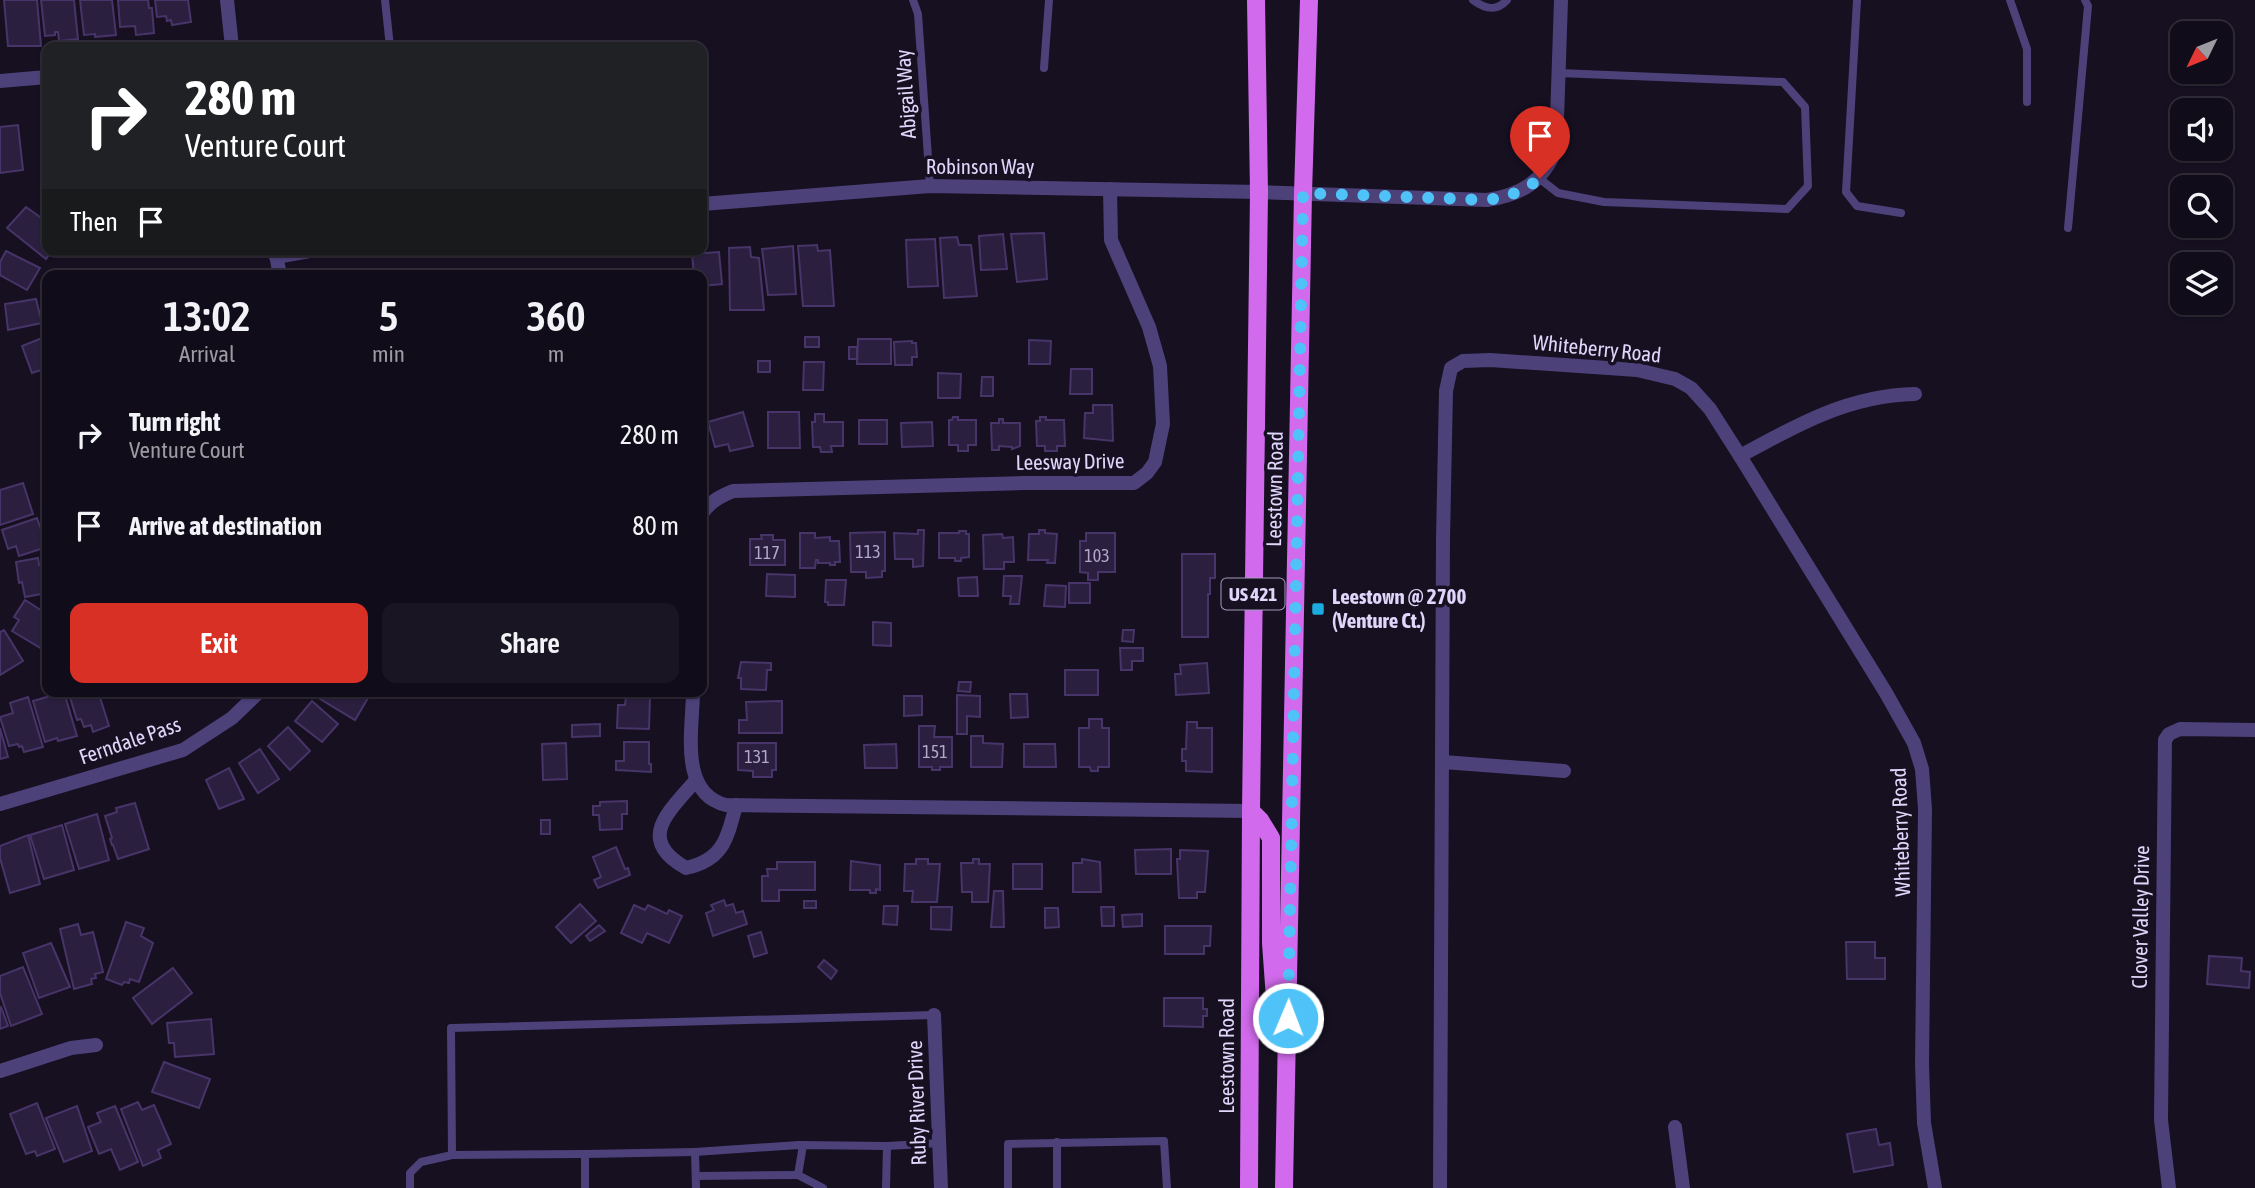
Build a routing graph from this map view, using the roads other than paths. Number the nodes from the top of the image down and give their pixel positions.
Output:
1 (227, 0) edge
2 (385, 0) edge
3 (913, 0) edge
4 (1049, 0) edge
5 (1256, 0) edge
6 (1309, 0) edge
7 (1473, 0) edge
8 (1507, 0) edge
9 (1561, 0) edge
10 (1857, 0) edge
11 (2010, 0) edge
12 (2085, 0) edge
13 (231, 42) edge
14 (389, 42) edge
15 (1044, 68) dead end
16 (1559, 73) junction
17 (42, 77) edge
18 (0, 80) edge
19 (2027, 102) dead end
20 (1540, 178) junction
21 (930, 186) junction
22 (1110, 189) junction
23 (1259, 192) junction
24 (1303, 193) junction
25 (707, 204) edge
26 (1901, 213) dead end
27 (2068, 228) dead end
28 (1915, 394) dead end
29 (1740, 456) junction
30 (707, 506) edge
31 (254, 697) edge
32 (693, 697) edge
33 (2255, 730) edge
34 (1443, 762) junction
35 (1564, 771) dead end
36 (696, 780) junction
37 (0, 804) edge
38 (736, 805) junction
39 (1251, 811) junction
40 (934, 1015) joint
41 (1288, 1030) junction
42 (96, 1045) dead end
43 (0, 1072) edge
44 (1675, 1127) dead end
45 (1057, 1142) junction
46 (940, 1143) junction
47 (803, 1145) junction
48 (887, 1146) junction
49 (695, 1152) junction
50 (585, 1154) junction
51 (452, 1155) junction
52 (798, 1175) junction
53 (696, 1176) junction
54 (410, 1188) edge
55 (585, 1188) edge
56 (696, 1188) edge
57 (823, 1188) edge
58 (886, 1188) edge
59 (941, 1188) edge
60 (1008, 1188) edge
61 (1057, 1188) edge
62 (1167, 1188) edge
63 (1249, 1188) edge
64 (1284, 1188) edge
65 (1440, 1188) edge
66 (1683, 1188) edge
67 (1935, 1188) edge
68 (2169, 1188) edge

1 - 13 street
2 - 14 lane
3 - 21 lane, Abigail Way
4 - 15 lane
5 - 23 main road, Leestown Road / US 421
6 - 24 main road, Leestown Road / US 421
7 - 8 lane
9 - 16 street
10 - 26 lane
11 - 19 lane
12 - 27 lane
16 - 20 street
16 - 20 lane
17 - 18 street
20 - 24 street, Robinson Way
21 - 22 street, Robinson Way
21 - 25 street, Robinson Way
22 - 23 street, Robinson Way
22 - 30 street, Leesway Drive
23 - 24 street, Robinson Way
23 - 39 main road, Leestown Road / US 421
24 - 41 main road, Leestown Road / US 421
28 - 29 street
29 - 34 street, Whiteberry Road
29 - 67 street, Whiteberry Road
31 - 37 street, Ferndale Pass
32 - 36 street
33 - 68 street, Clover Valley Drive
34 - 35 street
34 - 65 street, Whiteberry Road
36 - 38 street
36 - 38 street
38 - 39 street
39 - 41 main road
39 - 63 main road, Leestown Road / US 421
40 - 46 street, Ruby River Drive
40 - 51 lane
41 - 64 main road, Leestown Road / US 421
42 - 43 street
44 - 66 street
45 - 60 lane
45 - 61 lane
45 - 62 lane
46 - 48 lane
46 - 59 street, Ruby River Drive
47 - 48 lane
47 - 49 lane
47 - 52 lane
48 - 58 lane
49 - 50 lane
49 - 53 lane
50 - 51 lane
50 - 55 lane
51 - 54 lane
52 - 53 lane
52 - 57 lane
53 - 56 lane

